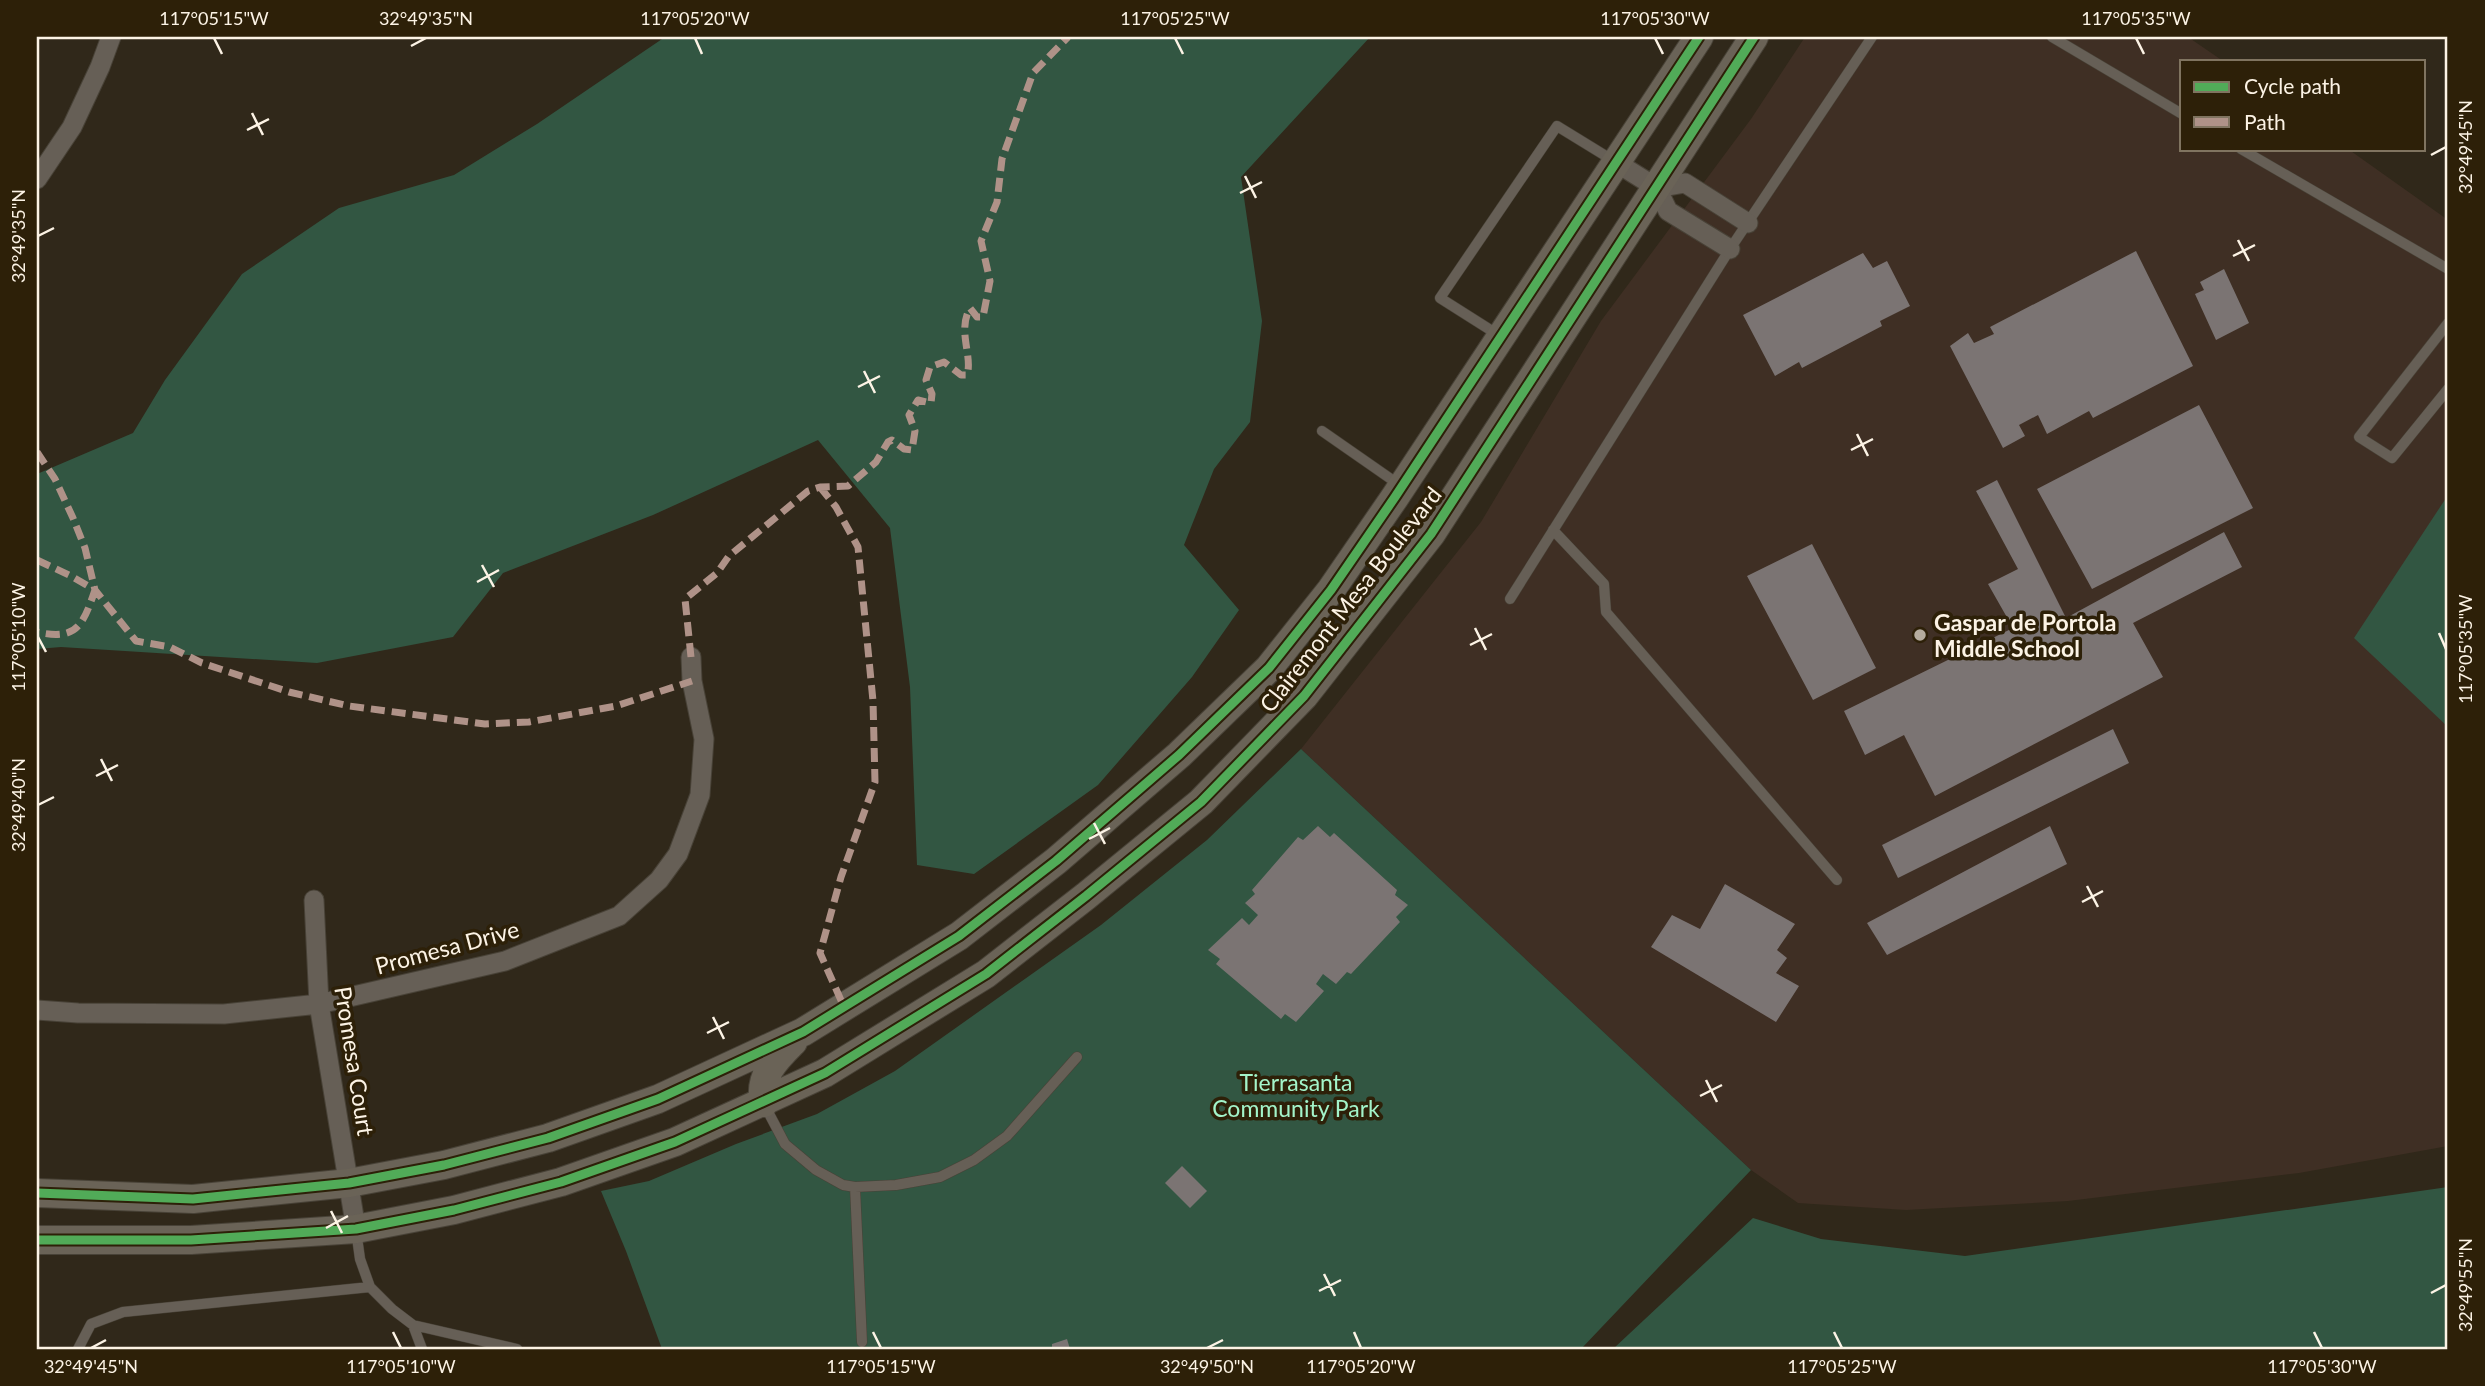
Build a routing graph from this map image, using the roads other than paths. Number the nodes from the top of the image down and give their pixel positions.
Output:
1 (110, 37) edge
2 (1699, 37) edge
3 (1754, 37) edge
4 (1872, 37) edge
5 (2052, 37) edge
6 (2180, 113) edge
7 (2243, 150) edge
8 (1617, 163) junction
9 (37, 179) edge
10 (1657, 188) junction
11 (1748, 223) junction
12 (1730, 249) junction
13 (2448, 269) edge
14 (2448, 323) edge
15 (1502, 337) junction
16 (2448, 389) edge
17 (1322, 431) dead end
18 (1402, 487) junction
19 (1553, 530) junction
20 (1510, 599) dead end
21 (691, 657) dead end
22 (1837, 880) dead end
23 (314, 900) dead end
24 (319, 1004) junction
25 (37, 1010) edge
26 (803, 1032) junction
27 (1077, 1057) dead end
28 (764, 1103) junction
29 (349, 1184) junction
30 (855, 1187) junction
31 (37, 1193) edge
32 (356, 1229) junction
33 (37, 1240) edge
34 (370, 1287) junction
35 (413, 1325) junction
36 (862, 1342) dead end
37 (78, 1349) edge
38 (422, 1349) edge
39 (517, 1349) edge

1 - 9 street
2 - 8 main road, Clairemont Mesa Boulevard
3 - 10 main road, Clairemont Mesa Boulevard
4 - 11 lane
5 - 6 lane
7 - 13 lane
8 - 10 street
8 - 15 main road, Clairemont Mesa Boulevard
8 - 15 lane
10 - 11 street
10 - 12 street
10 - 28 main road, Clairemont Mesa Boulevard
11 - 12 lane
12 - 19 lane
14 - 16 lane
15 - 18 main road, Clairemont Mesa Boulevard
17 - 18 lane
18 - 26 main road, Clairemont Mesa Boulevard
19 - 20 lane
19 - 22 lane
21 - 24 street, Promesa Drive
23 - 24 street, Promesa Court
24 - 25 street, Promesa Drive
24 - 29 street, Promesa Court
26 - 28 main road
26 - 29 main road, Clairemont Mesa Boulevard
27 - 30 lane
28 - 30 lane
28 - 32 main road, Clairemont Mesa Boulevard
29 - 31 main road, Clairemont Mesa Boulevard
29 - 32 street, Promesa Court
30 - 36 lane
32 - 33 main road, Clairemont Mesa Boulevard
32 - 34 lane
34 - 35 lane
34 - 37 lane
35 - 38 lane
35 - 39 lane

